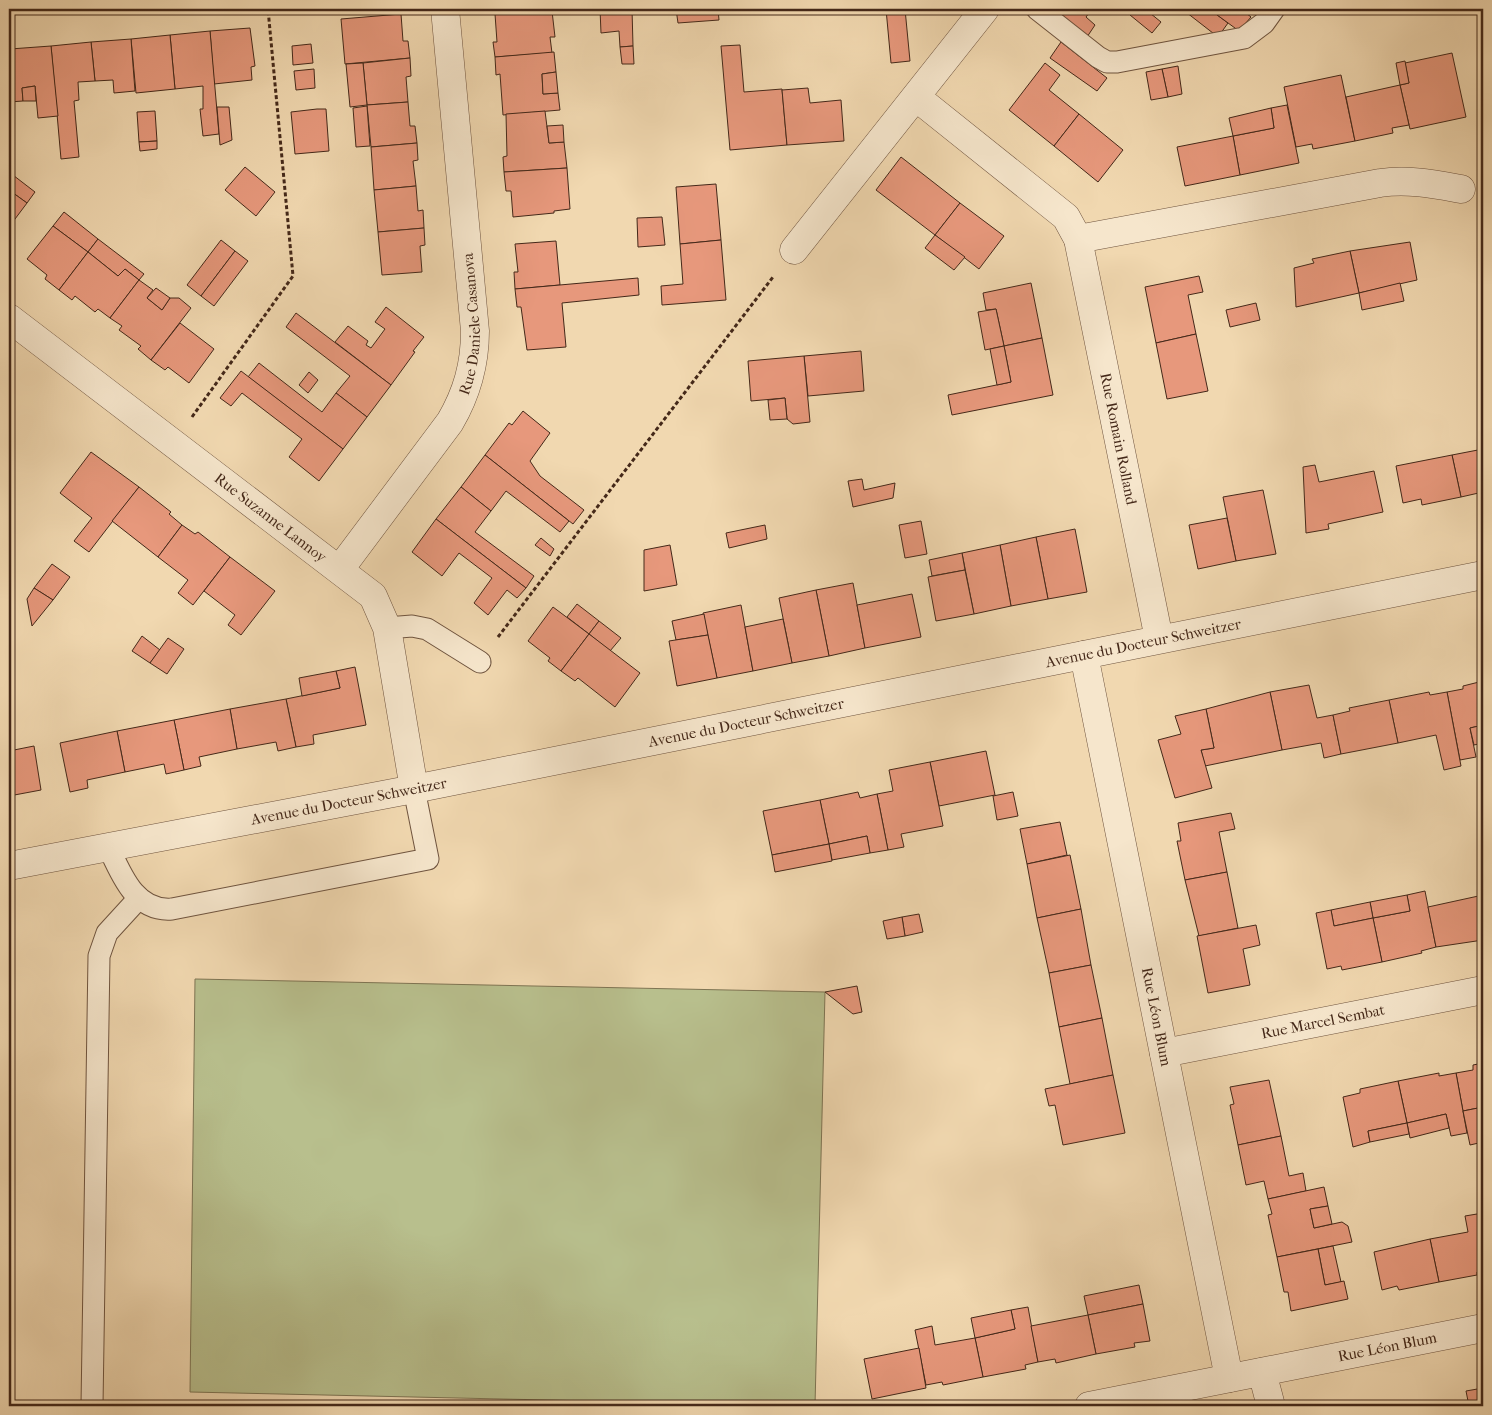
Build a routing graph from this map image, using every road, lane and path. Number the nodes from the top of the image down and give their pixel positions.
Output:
1 (268, 9) edge
2 (444, 9) edge
3 (985, 9) edge
4 (1037, 9) edge
5 (1274, 9) edge
6 (916, 97) junction
7 (1461, 189) dead end
8 (1078, 239) junction
9 (794, 250) joint
10 (9, 318) edge
11 (173, 443) junction
12 (340, 569) junction
13 (1483, 575) edge
14 (387, 628) junction
15 (1159, 639) junction
16 (1084, 655) junction
17 (480, 662) joint
18 (414, 789) junction
19 (108, 846) junction
20 (9, 866) edge
21 (139, 898) junction
22 (1483, 990) edge
23 (1164, 1053) junction
24 (1483, 1328) edge
25 (1262, 1372) junction
26 (1230, 1378) junction
27 (92, 1406) edge
28 (1089, 1406) edge
29 (1271, 1406) edge

1 - 11 path
2 - 12 street, Rue Daniele Casanova
3 - 6 street
4 - 5 lane
6 - 8 street, Rue Romain Rolland
6 - 9 street
7 - 8 street
8 - 15 street, Rue Romain Rolland
9 - 17 path
10 - 11 street, Rue Suzanne Lannoy
11 - 12 street, Rue Suzanne Lannoy
12 - 14 street, Rue Suzanne Lannoy
13 - 15 street, Avenue du Docteur Schweitzer
14 - 17 lane
14 - 18 street, Rue Suzanne Lannoy
15 - 16 street, Avenue du Docteur Schweitzer
16 - 18 street, Avenue du Docteur Schweitzer
16 - 23 street, Rue Léon Blum
18 - 19 street, Avenue du Docteur Schweitzer
18 - 21 lane
19 - 20 street, Avenue du Docteur Schweitzer
19 - 21 lane
21 - 27 lane
22 - 23 street, Rue Marcel Sembat
23 - 26 street, Rue Léon Blum
24 - 25 street, Rue Léon Blum
25 - 26 street, Rue Léon Blum
25 - 29 street
26 - 28 street, Rue Léon Blum

